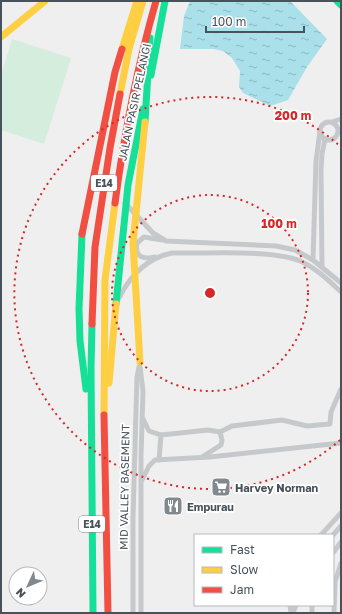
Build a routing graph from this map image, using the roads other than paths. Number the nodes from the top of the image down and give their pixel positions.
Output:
1 (45, 1) edge
2 (137, 1) edge
3 (143, 1) edge
4 (156, 1) edge
5 (165, 1) edge
6 (337, 1) edge
7 (341, 5) edge
8 (152, 19) junction
9 (1, 37) edge
10 (341, 119) edge
11 (332, 122) junction
12 (320, 131) junction
13 (340, 132) edge
14 (325, 139) junction
15 (125, 203) junction
16 (166, 241) junction
17 (160, 256) junction
18 (313, 260) junction
19 (322, 267) junction
20 (341, 283) edge
21 (341, 292) edge
22 (116, 304) junction
23 (140, 362) junction
24 (341, 389) edge
25 (143, 418) junction
26 (104, 430) junction
27 (220, 432) junction
28 (92, 434) junction
29 (161, 435) junction
30 (341, 443) edge
31 (202, 457) junction
32 (159, 460) junction
33 (141, 482) junction
34 (341, 513) edge
35 (341, 526) edge
36 (322, 534) edge
37 (334, 534) edge
38 (341, 542) edge
39 (334, 552) edge
40 (341, 563) edge
41 (93, 613) edge
42 (108, 613) edge
43 (133, 613) edge
44 (140, 613) edge
45 (334, 613) edge

1 - 9 main road
2 - 28 main road, JALAN PASIR PELANGI
3 - 28 main road, E14
4 - 8 main road, E14
5 - 15 main road, JALAN PASIR PELANGI
6 - 7 main road
8 - 23 main road
8 - 26 main road, E14
10 - 11 street
11 - 12 street
11 - 13 street
12 - 14 street
12 - 18 street
13 - 14 street
14 - 19 street
15 - 16 street
15 - 22 main road, JALAN PASIR PELANGI
16 - 17 street
16 - 18 street
17 - 21 street
17 - 22 street
18 - 19 street
19 - 20 street
22 - 26 main road, JALAN PASIR PELANGI
23 - 25 street
23 - 43 street, MID VALLEY BASEMENT
24 - 27 street
25 - 29 street
25 - 33 street
26 - 42 main road, E14
27 - 29 street
27 - 31 street
28 - 41 main road, E14
29 - 32 street
30 - 31 street
31 - 32 street
32 - 33 street
33 - 44 street
34 - 36 street
35 - 37 street
38 - 39 street
40 - 45 street

